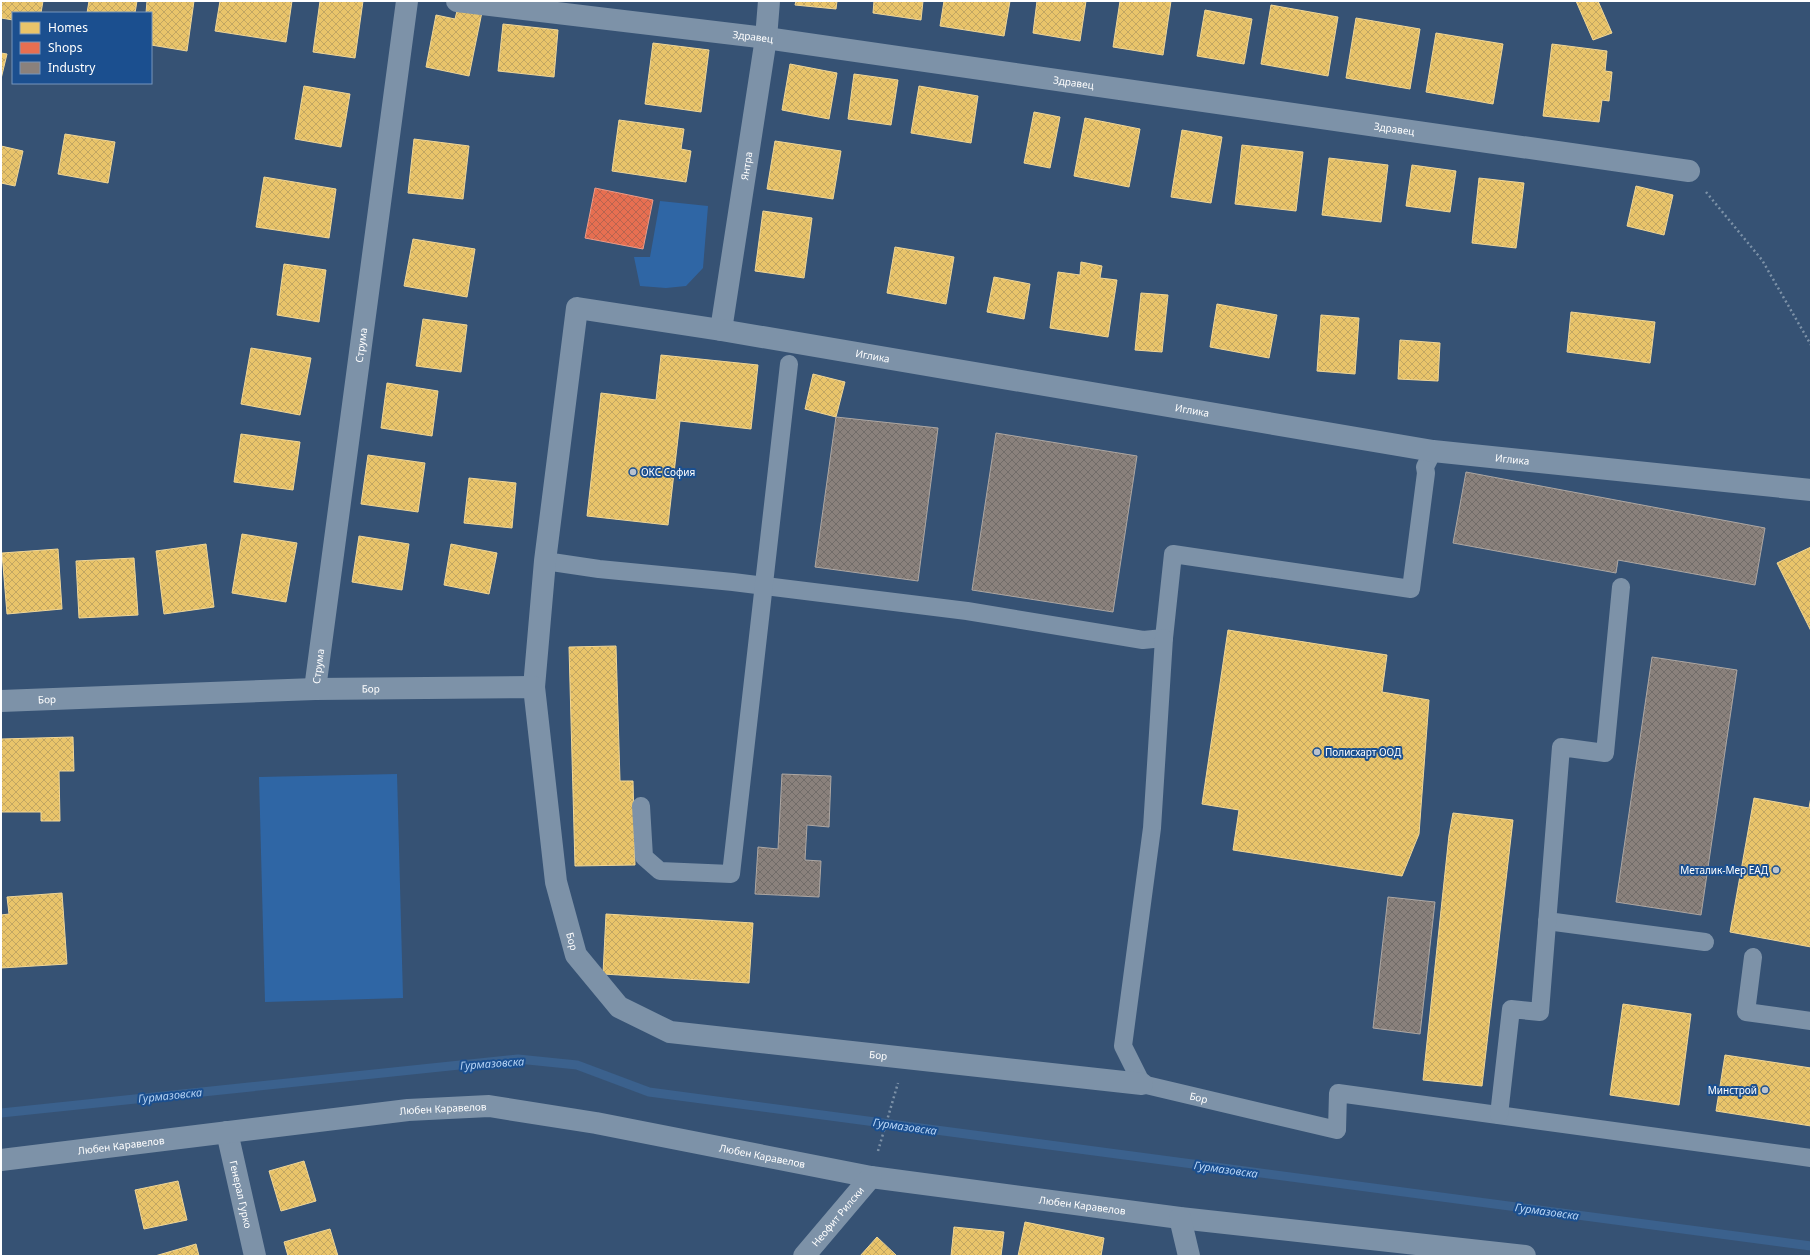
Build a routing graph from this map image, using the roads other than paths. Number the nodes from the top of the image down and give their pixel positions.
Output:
1 (407, 1) edge
2 (457, 1) edge
3 (769, 1) edge
4 (766, 38) junction
5 (1689, 171) road end
6 (721, 330) junction
7 (789, 364) dead end
8 (1434, 451) junction
9 (1811, 490) edge
10 (545, 561) junction
11 (763, 586) junction
12 (1621, 587) dead end
13 (1164, 638) junction
14 (534, 687) junction
15 (315, 689) junction
16 (1, 701) edge
17 (642, 806) dead end
18 (1547, 921) junction
19 (1705, 942) dead end
20 (1753, 957) dead end
21 (1811, 1021) edge
22 (1142, 1084) junction
23 (1499, 1115) junction
24 (227, 1132) junction
25 (1811, 1158) edge
26 (1, 1160) edge
27 (870, 1177) junction
28 (1180, 1218) junction
29 (255, 1256) edge
30 (804, 1256) edge
31 (1189, 1256) edge
32 (1525, 1256) edge

1 - 15 street, Струма
2 - 4 street, Здравец
3 - 4 street, Янтра
4 - 5 street, Здравец
4 - 6 street, Янтра
6 - 8 street, Иглика
6 - 10 street, Иглика
7 - 11 lane
8 - 9 street, Иглика
8 - 13 lane
10 - 11 lane
10 - 14 street
11 - 13 lane
11 - 17 lane
12 - 18 lane
13 - 22 lane
14 - 15 street, Бор
14 - 22 street, Бор
15 - 16 street, Бор
18 - 19 lane
18 - 23 lane
20 - 21 lane
22 - 23 lane, Бор
23 - 25 lane
24 - 26 street, Любен Каравелов
24 - 27 street, Любен Каравелов
24 - 29 street, Генерал Гурко
27 - 28 street, Любен Каравелов
27 - 30 street, Неофит Рилски
28 - 31 street
28 - 32 street, Любен Каравелов

